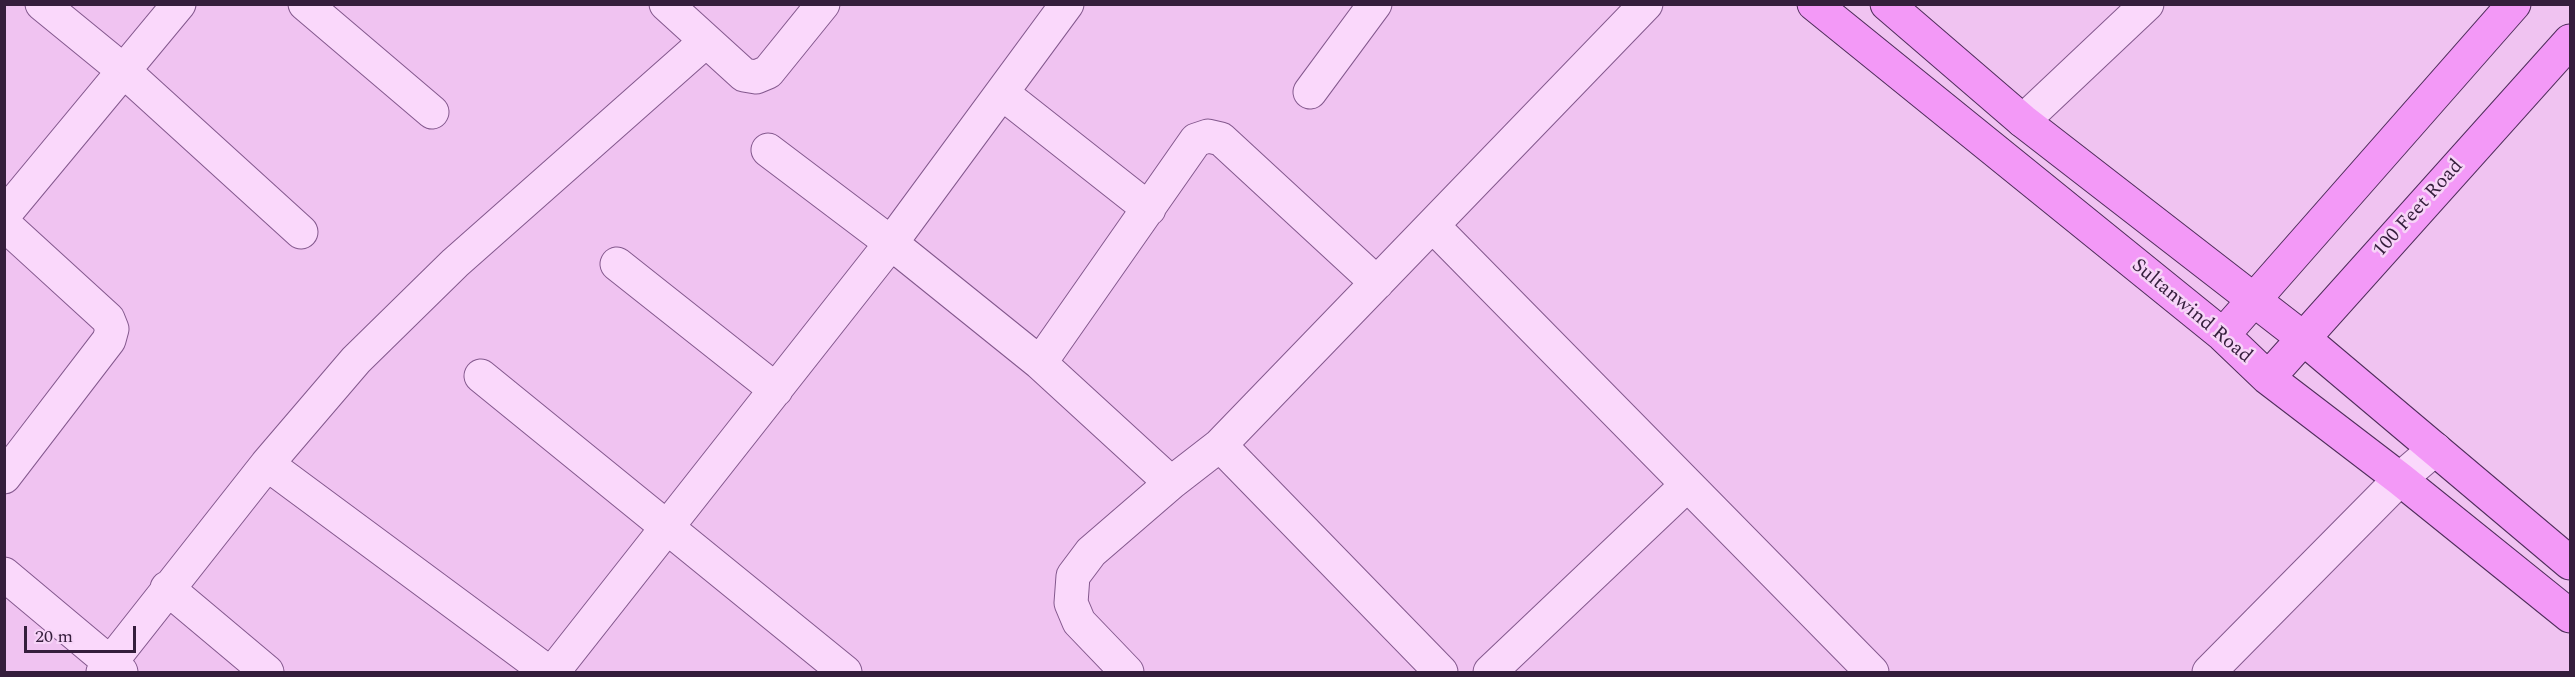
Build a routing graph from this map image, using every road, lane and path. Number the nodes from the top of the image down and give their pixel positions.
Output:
1 (42, 4) edge
2 (179, 4) edge
3 (305, 4) edge
4 (666, 4) edge
5 (823, 4) edge
6 (1067, 4) edge
7 (1375, 4) edge
8 (1646, 4) edge
9 (1814, 4) edge
10 (1887, 4) edge
11 (2147, 4) edge
12 (2514, 4) edge
13 (706, 41) junction
14 (2571, 41) edge
15 (124, 72) junction
16 (1310, 92) dead end
17 (1002, 93) junction
18 (432, 112) dead end
19 (2023, 121) junction
20 (768, 150) dead end
21 (1149, 209) junction
22 (4, 215) edge
23 (4, 224) edge
24 (1433, 225) junction
25 (301, 232) dead end
26 (891, 243) junction
27 (617, 264) dead end
28 (1377, 283) junction
29 (2254, 299) junction
30 (2223, 335) junction
31 (2303, 338) junction
32 (1040, 363) junction
33 (481, 376) dead end
34 (2268, 378) junction
35 (776, 390) junction
36 (1220, 445) junction
37 (2435, 449) junction
38 (267, 464) junction
39 (4, 477) edge
40 (2400, 479) junction
41 (1171, 483) junction
42 (1687, 484) junction
43 (665, 529) junction
44 (2571, 563) edge
45 (4, 574) edge
46 (167, 588) junction
47 (2571, 616) edge
48 (1854, 667) edge
49 (112, 669) edge
50 (267, 672) edge
51 (550, 672) edge
52 (845, 672) edge
53 (1127, 672) edge
54 (1441, 672) edge
55 (1490, 672) edge
56 (2209, 672) edge

1 - 15 street
2 - 15 street
3 - 18 street
4 - 13 street
5 - 13 street
6 - 17 street
7 - 16 street
8 - 24 street
9 - 30 main road, Sultanwind Road
10 - 19 main road
11 - 19 street
12 - 29 main road
13 - 38 street
14 - 31 main road, 100 Feet Road
15 - 22 street
15 - 25 street
17 - 21 street
17 - 26 street
19 - 29 main road
20 - 26 street
21 - 28 street
21 - 32 street
23 - 39 street
24 - 28 street
24 - 42 street
26 - 32 street
26 - 35 street
27 - 35 street
28 - 36 street
29 - 30 main road
29 - 31 main road
30 - 34 main road, Sultanwind Road
31 - 34 main road, 100 Feet Road
31 - 37 main road
32 - 41 street
33 - 43 street
34 - 40 main road, Sultanwind Road
35 - 43 street
36 - 41 street
36 - 54 street
37 - 40 street
37 - 44 main road
38 - 46 street
38 - 51 street
40 - 47 main road, Sultanwind Road
40 - 56 street
41 - 53 street
42 - 48 street
42 - 55 street
43 - 51 street
43 - 52 street
45 - 49 street
46 - 49 street
46 - 50 street

